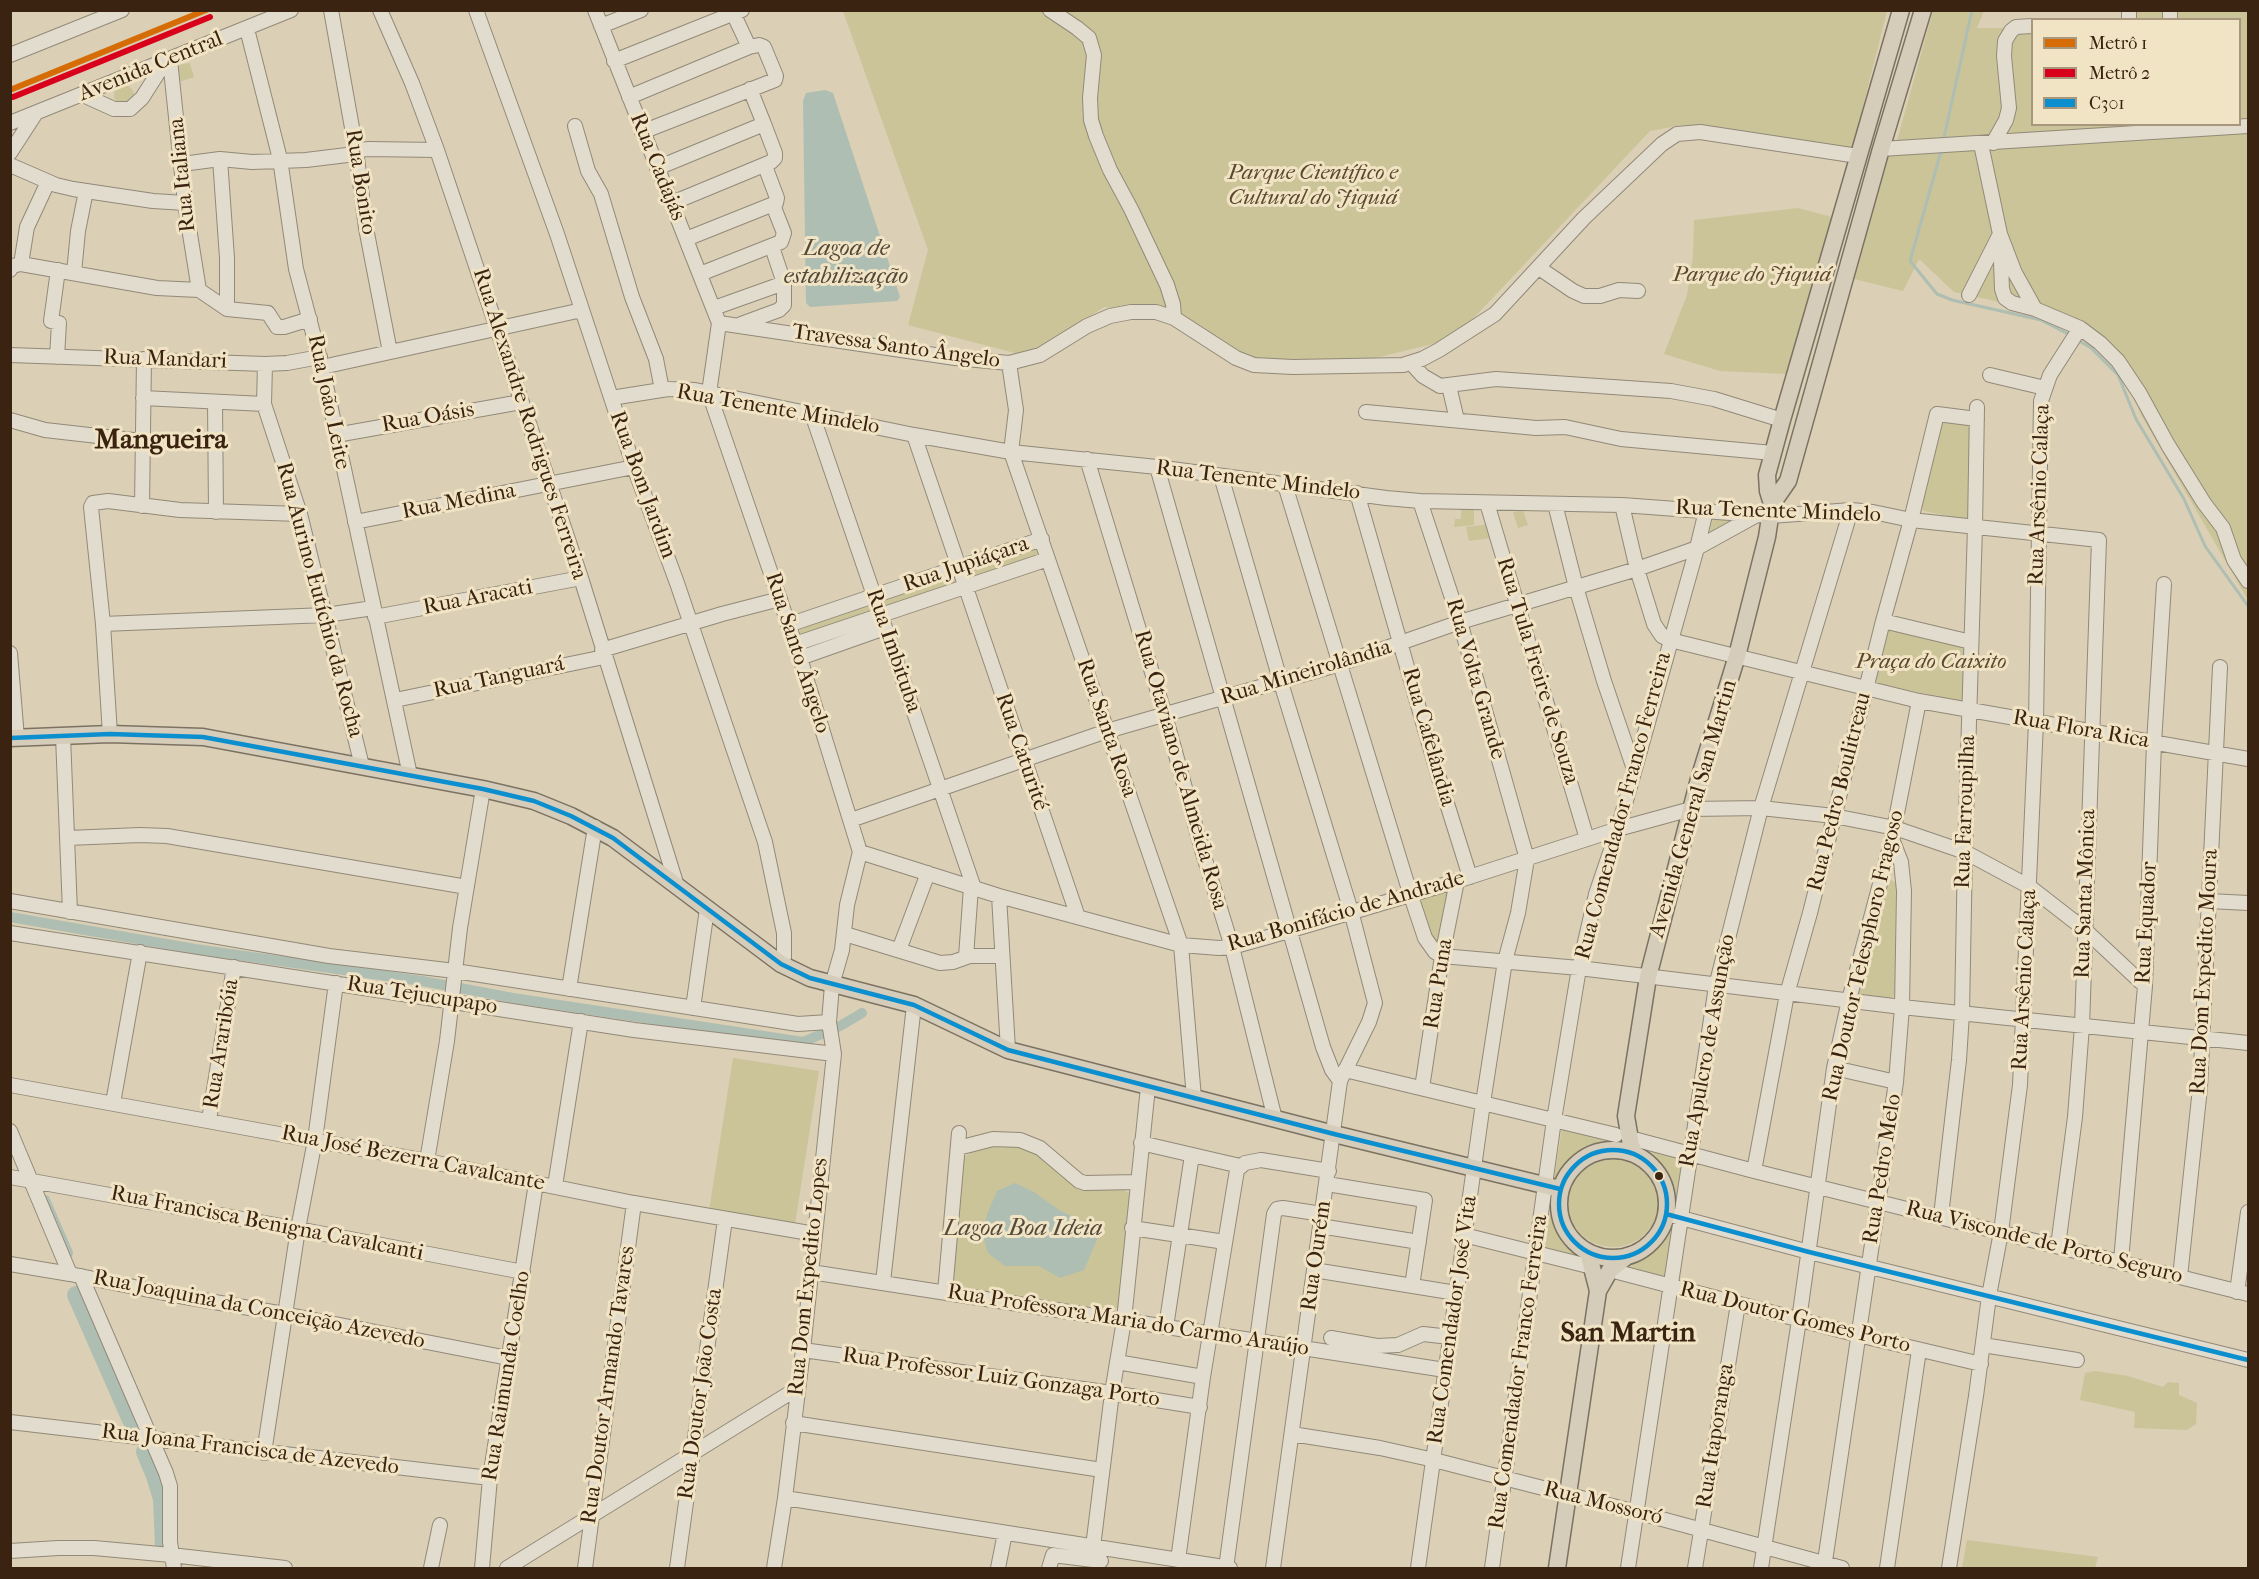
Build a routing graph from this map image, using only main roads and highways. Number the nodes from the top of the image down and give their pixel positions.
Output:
1 (1901, 10) edge
2 (1923, 10) edge
3 (1766, 512) junction
4 (14, 738) edge
5 (1627, 1142) junction
6 (1600, 1151) junction
7 (1552, 1187) junction
8 (1627, 1256) junction
9 (1590, 1259) junction
10 (1598, 1291) junction
11 (1557, 1569) edge

1 - 3 main road
2 - 3 main road
3 - 5 main road, Avenida General San Martin
4 - 7 main road
5 - 6 main road, Avenida General San Martin
5 - 6 main road
5 - 8 main road
6 - 7 main road
7 - 9 main road
8 - 9 main road
8 - 10 main road
9 - 10 main road
10 - 11 main road

